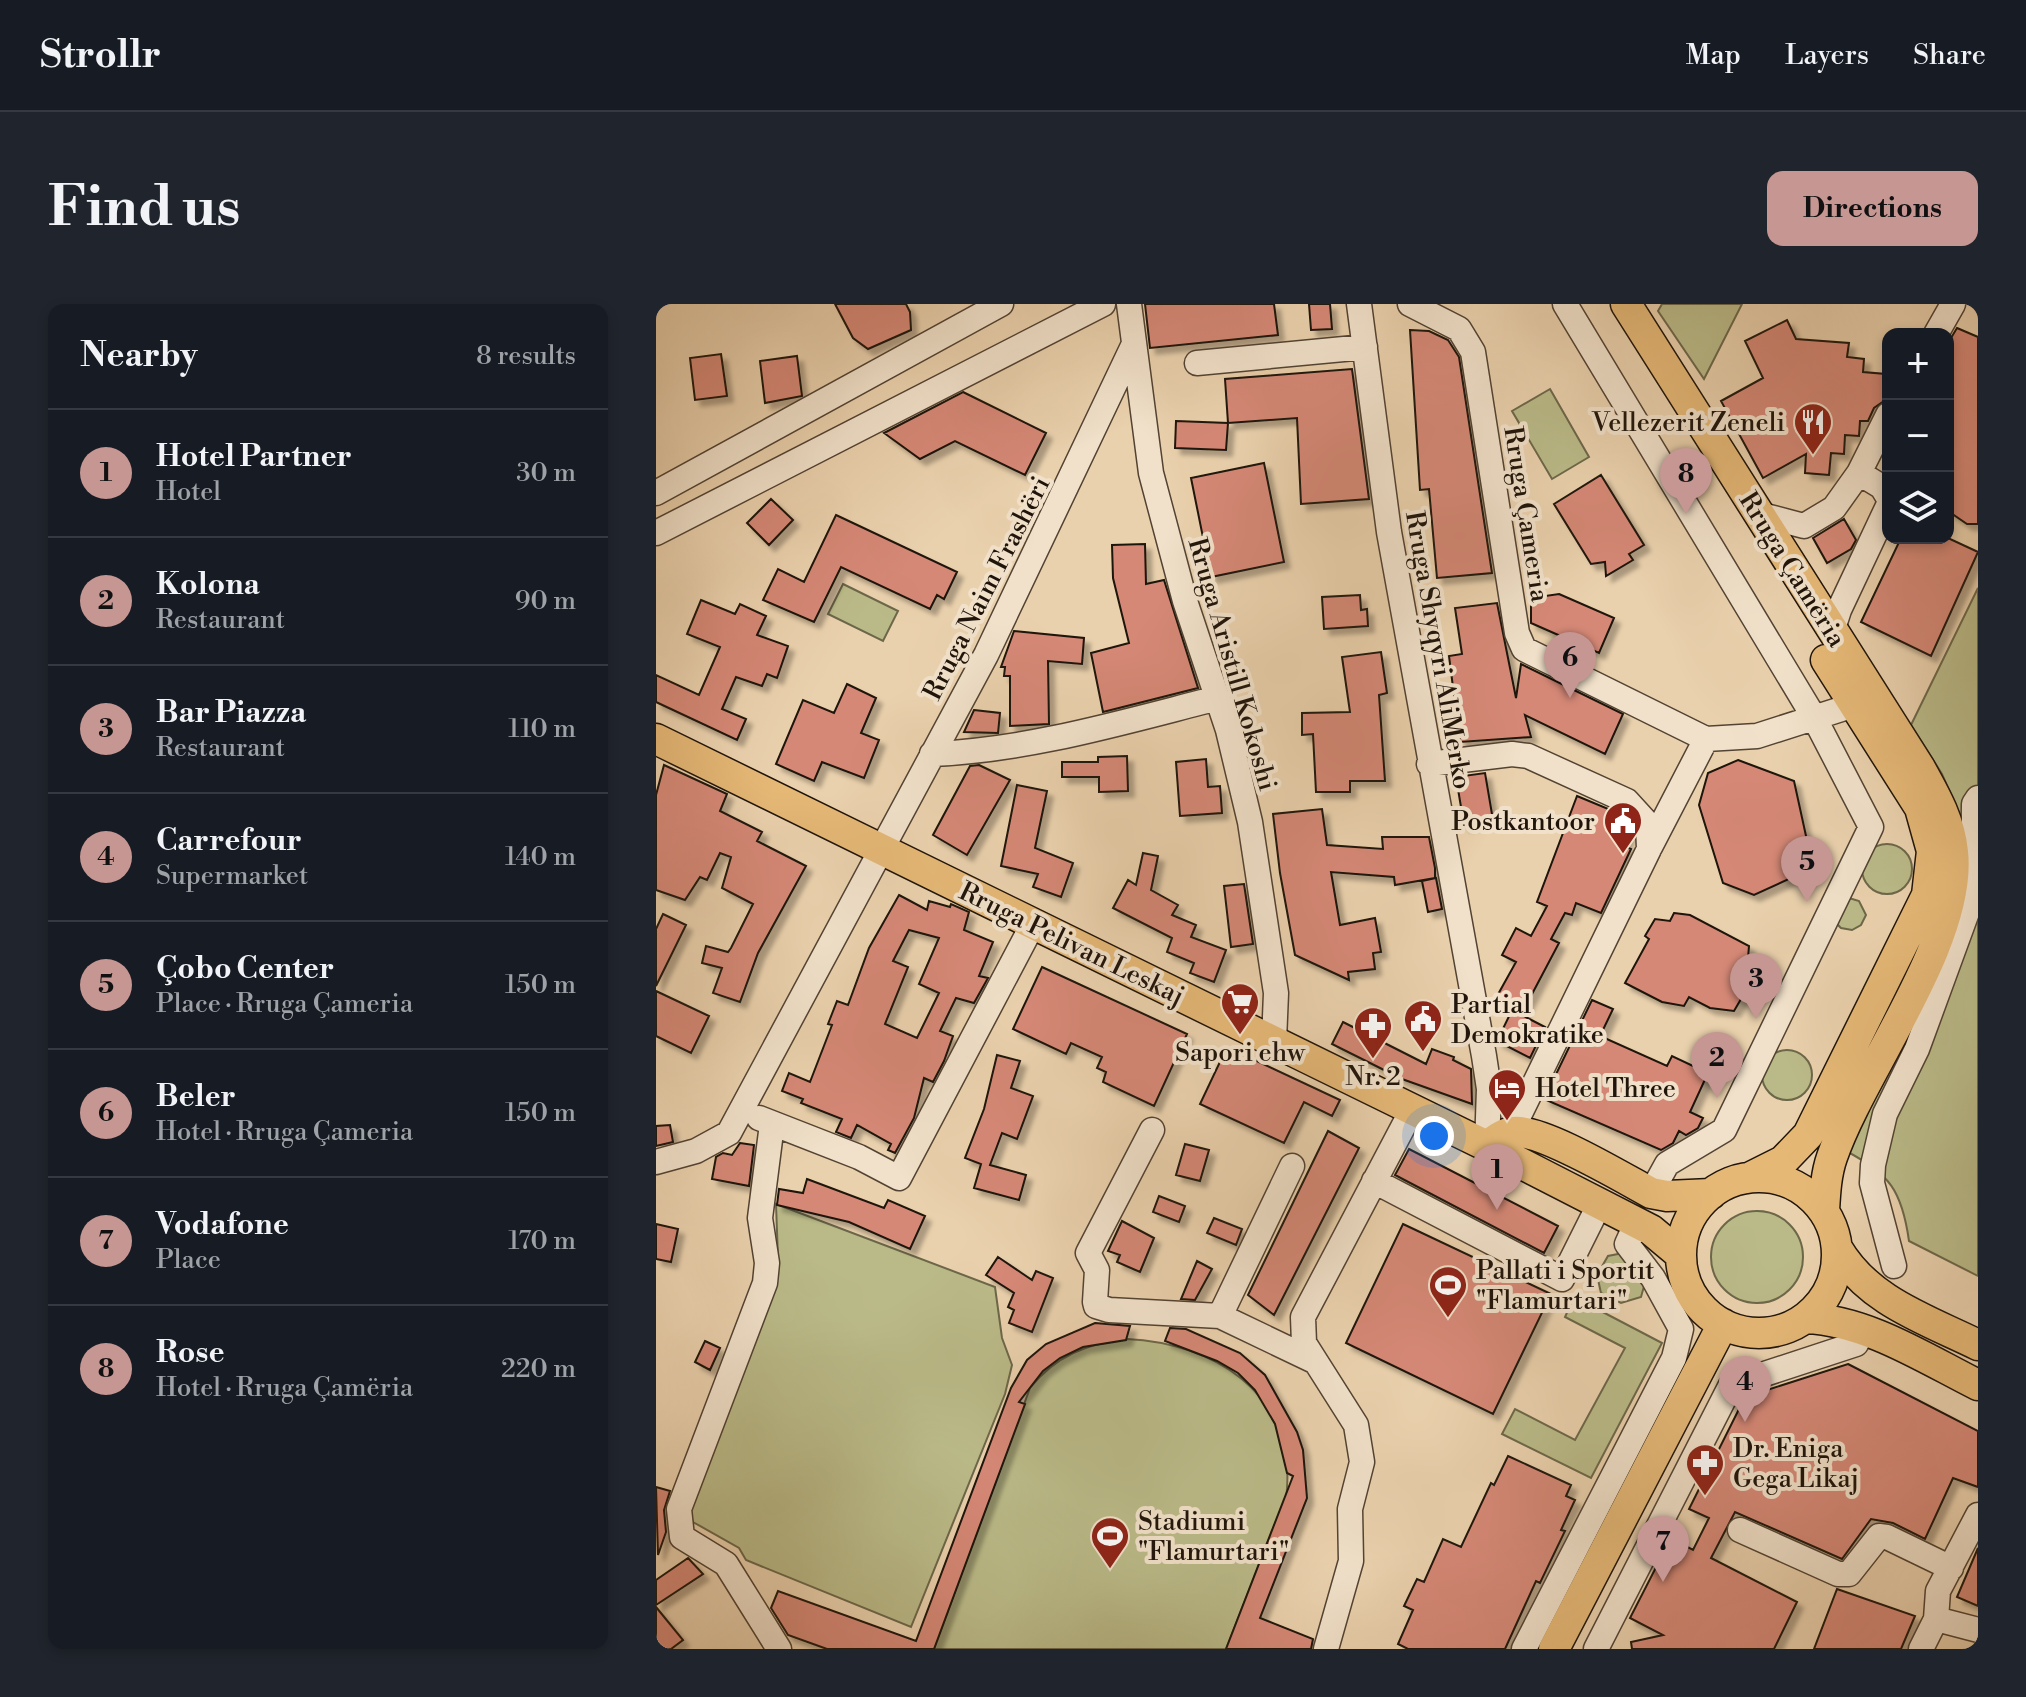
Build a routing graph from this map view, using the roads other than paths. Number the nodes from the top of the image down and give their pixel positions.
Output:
1 (1001, 304) edge
2 (1103, 304) edge
3 (1129, 304) edge
4 (1359, 304) edge
5 (1410, 304) edge
6 (1565, 304) edge
7 (1604, 304) edge
8 (1626, 304) edge
9 (1953, 304) edge
10 (1071, 310) edge
11 (1939, 328) edge
12 (1133, 346) junction
13 (1365, 347) junction
14 (1197, 363) dead end
15 (1882, 427) edge
16 (1859, 473) junction
17 (1882, 487) edge
18 (656, 493) edge
19 (1758, 514) junction
20 (1882, 519) edge
21 (656, 533) edge
22 (1832, 632) junction
23 (1218, 698) junction
24 (1854, 705) junction
25 (1884, 713) junction
26 (1815, 719) junction
27 (656, 739) edge
28 (1706, 739) junction
29 (932, 754) junction
30 (1429, 764) junction
31 (1978, 798) edge
32 (1649, 849) junction
33 (879, 850) junction
34 (1033, 924) junction
35 (1274, 1041) junction
36 (742, 1110) junction
37 (1412, 1110) junction
38 (772, 1124) junction
39 (1152, 1130) dead end
40 (1499, 1139) junction
41 (656, 1162) edge
42 (1292, 1166) dead end
43 (1751, 1177) junction
44 (1374, 1181) junction
45 (1651, 1193) junction
46 (1711, 1194) junction
47 (1600, 1203) junction
48 (1824, 1211) junction
49 (1637, 1222) junction
50 (1837, 1248) junction
51 (1681, 1255) junction
52 (1894, 1266) dead end
53 (1220, 1316) junction
54 (1806, 1318) junction
55 (1723, 1324) junction
56 (1864, 1329) junction
57 (1978, 1345) edge
58 (1314, 1361) junction
59 (1978, 1385) edge
60 (1978, 1515) edge
61 (1740, 1530) dead end
62 (1951, 1568) junction
63 (1936, 1619) junction
64 (1978, 1630) edge
65 (779, 1649) edge
66 (1326, 1649) edge
67 (1524, 1649) edge
68 (1554, 1649) edge
69 (1596, 1649) edge
70 (1921, 1649) edge

1 - 18 street
2 - 10 street
3 - 12 street, Rruga Aristill Kokoshi
4 - 13 street, Rruga Shyqyri AliMerko
5 - 28 street, Rruga Çameria
6 - 26 street
7 - 24 main road, Rruga Çamëria
8 - 19 main road, Rruga Çamëria
9 - 11 street
10 - 21 street
12 - 23 street, Rruga Aristill Kokoshi
12 - 29 street, Rruga Naim Frashëri
13 - 14 street
13 - 30 street, Rruga Shyqyri AliMerko
15 - 16 street
16 - 17 street
16 - 19 street
19 - 22 main road, Rruga Çamëria
20 - 22 street
22 - 25 main road, Rruga Çamëria
23 - 29 street
23 - 35 street, Rruga Aristill Kokoshi
24 - 25 street
24 - 26 street, Rruga Çameria
24 - 43 main road, Rruga Çamëria
25 - 48 main road, Rruga Çamëria
26 - 28 street, Rruga Çameria
26 - 45 street
27 - 33 main road, Rruga Pelivan Leskaj
28 - 32 street
29 - 33 street, Rruga Naim Frashëri
30 - 32 street
30 - 40 street, Rruga Shyqyri AliMerko
31 - 52 street
32 - 40 street
33 - 34 main road, Rruga Pelivan Leskaj
33 - 36 street, Rruga Naim Frashëri
34 - 35 main road, Rruga Pelivan Leskaj
34 - 38 street
35 - 37 main road, Rruga Pelivan Leskaj
36 - 38 street
36 - 41 street, Rruga Naim Frashëri
37 - 40 main road, Rruga Pelivan Leskaj
37 - 44 street
38 - 65 street
39 - 53 street
40 - 45 main road, Rruga Pelivan Leskaj
40 - 47 main road, Rruga Pelivan Leskaj
42 - 53 street
43 - 46 main road
43 - 48 main road
44 - 47 street
44 - 58 street
45 - 46 main road, Rruga Pelivan Leskaj
46 - 51 main road
47 - 49 main road, Rruga Pelivan Leskaj
48 - 50 main road
49 - 51 main road, Rruga Pelivan Leskaj
49 - 67 street
50 - 54 main road
50 - 57 main road
51 - 55 main road
53 - 58 street
54 - 55 main road
54 - 56 main road
55 - 68 main road
56 - 59 main road
56 - 69 street
58 - 66 street
60 - 62 street
61 - 62 street
62 - 63 street
63 - 64 street
63 - 70 street

